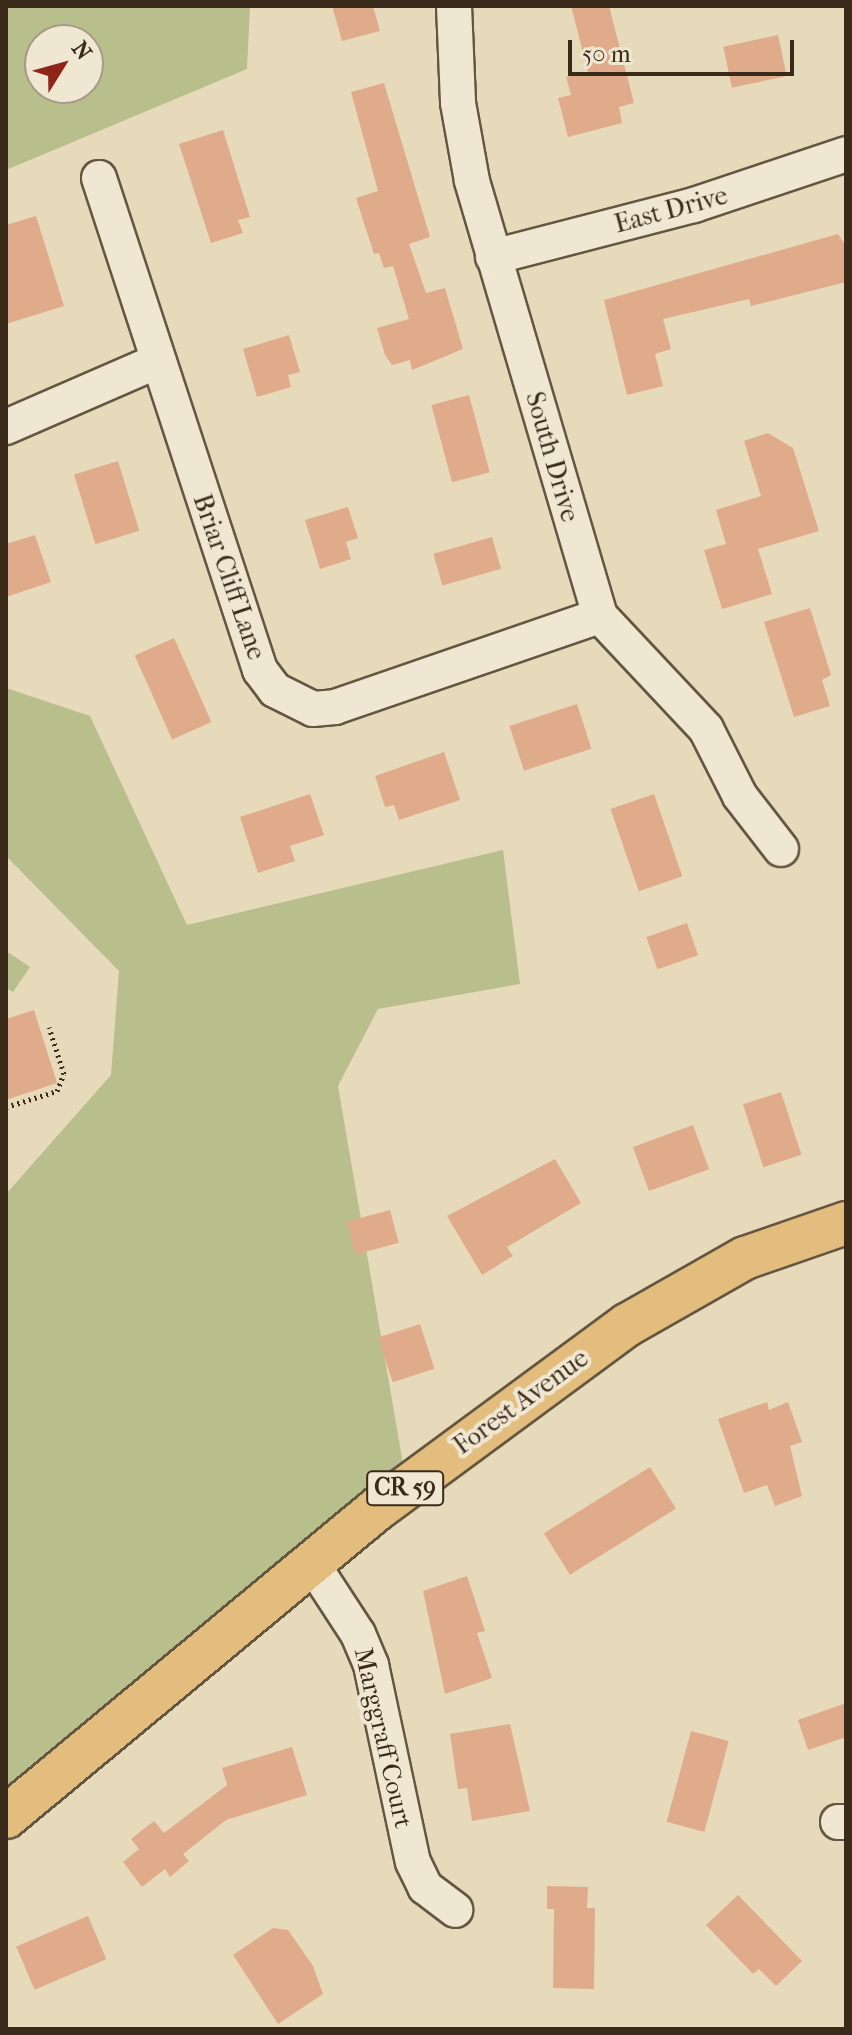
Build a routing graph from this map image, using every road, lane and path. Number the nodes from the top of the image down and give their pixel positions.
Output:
1 (454, 6) edge
2 (846, 154) edge
3 (99, 178) dead end
4 (493, 257) junction
5 (158, 361) junction
6 (6, 427) edge
7 (600, 616) junction
8 (781, 849) dead end
9 (49, 1027) dead end
10 (6, 1107) edge
11 (846, 1223) edge
12 (311, 1562) junction
13 (6, 1817) edge
14 (455, 1910) dead end

1 - 4 street, South Drive
2 - 4 street, East Drive
3 - 5 street, Briar Cliff Lane
4 - 7 street, South Drive
5 - 6 street
5 - 7 street, Briar Cliff Lane
7 - 8 street, South Drive
9 - 10 path
11 - 12 main road, Forest Avenue / CR 59
12 - 13 main road, Forest Avenue / CR 59
12 - 14 street, Marggraff Court

